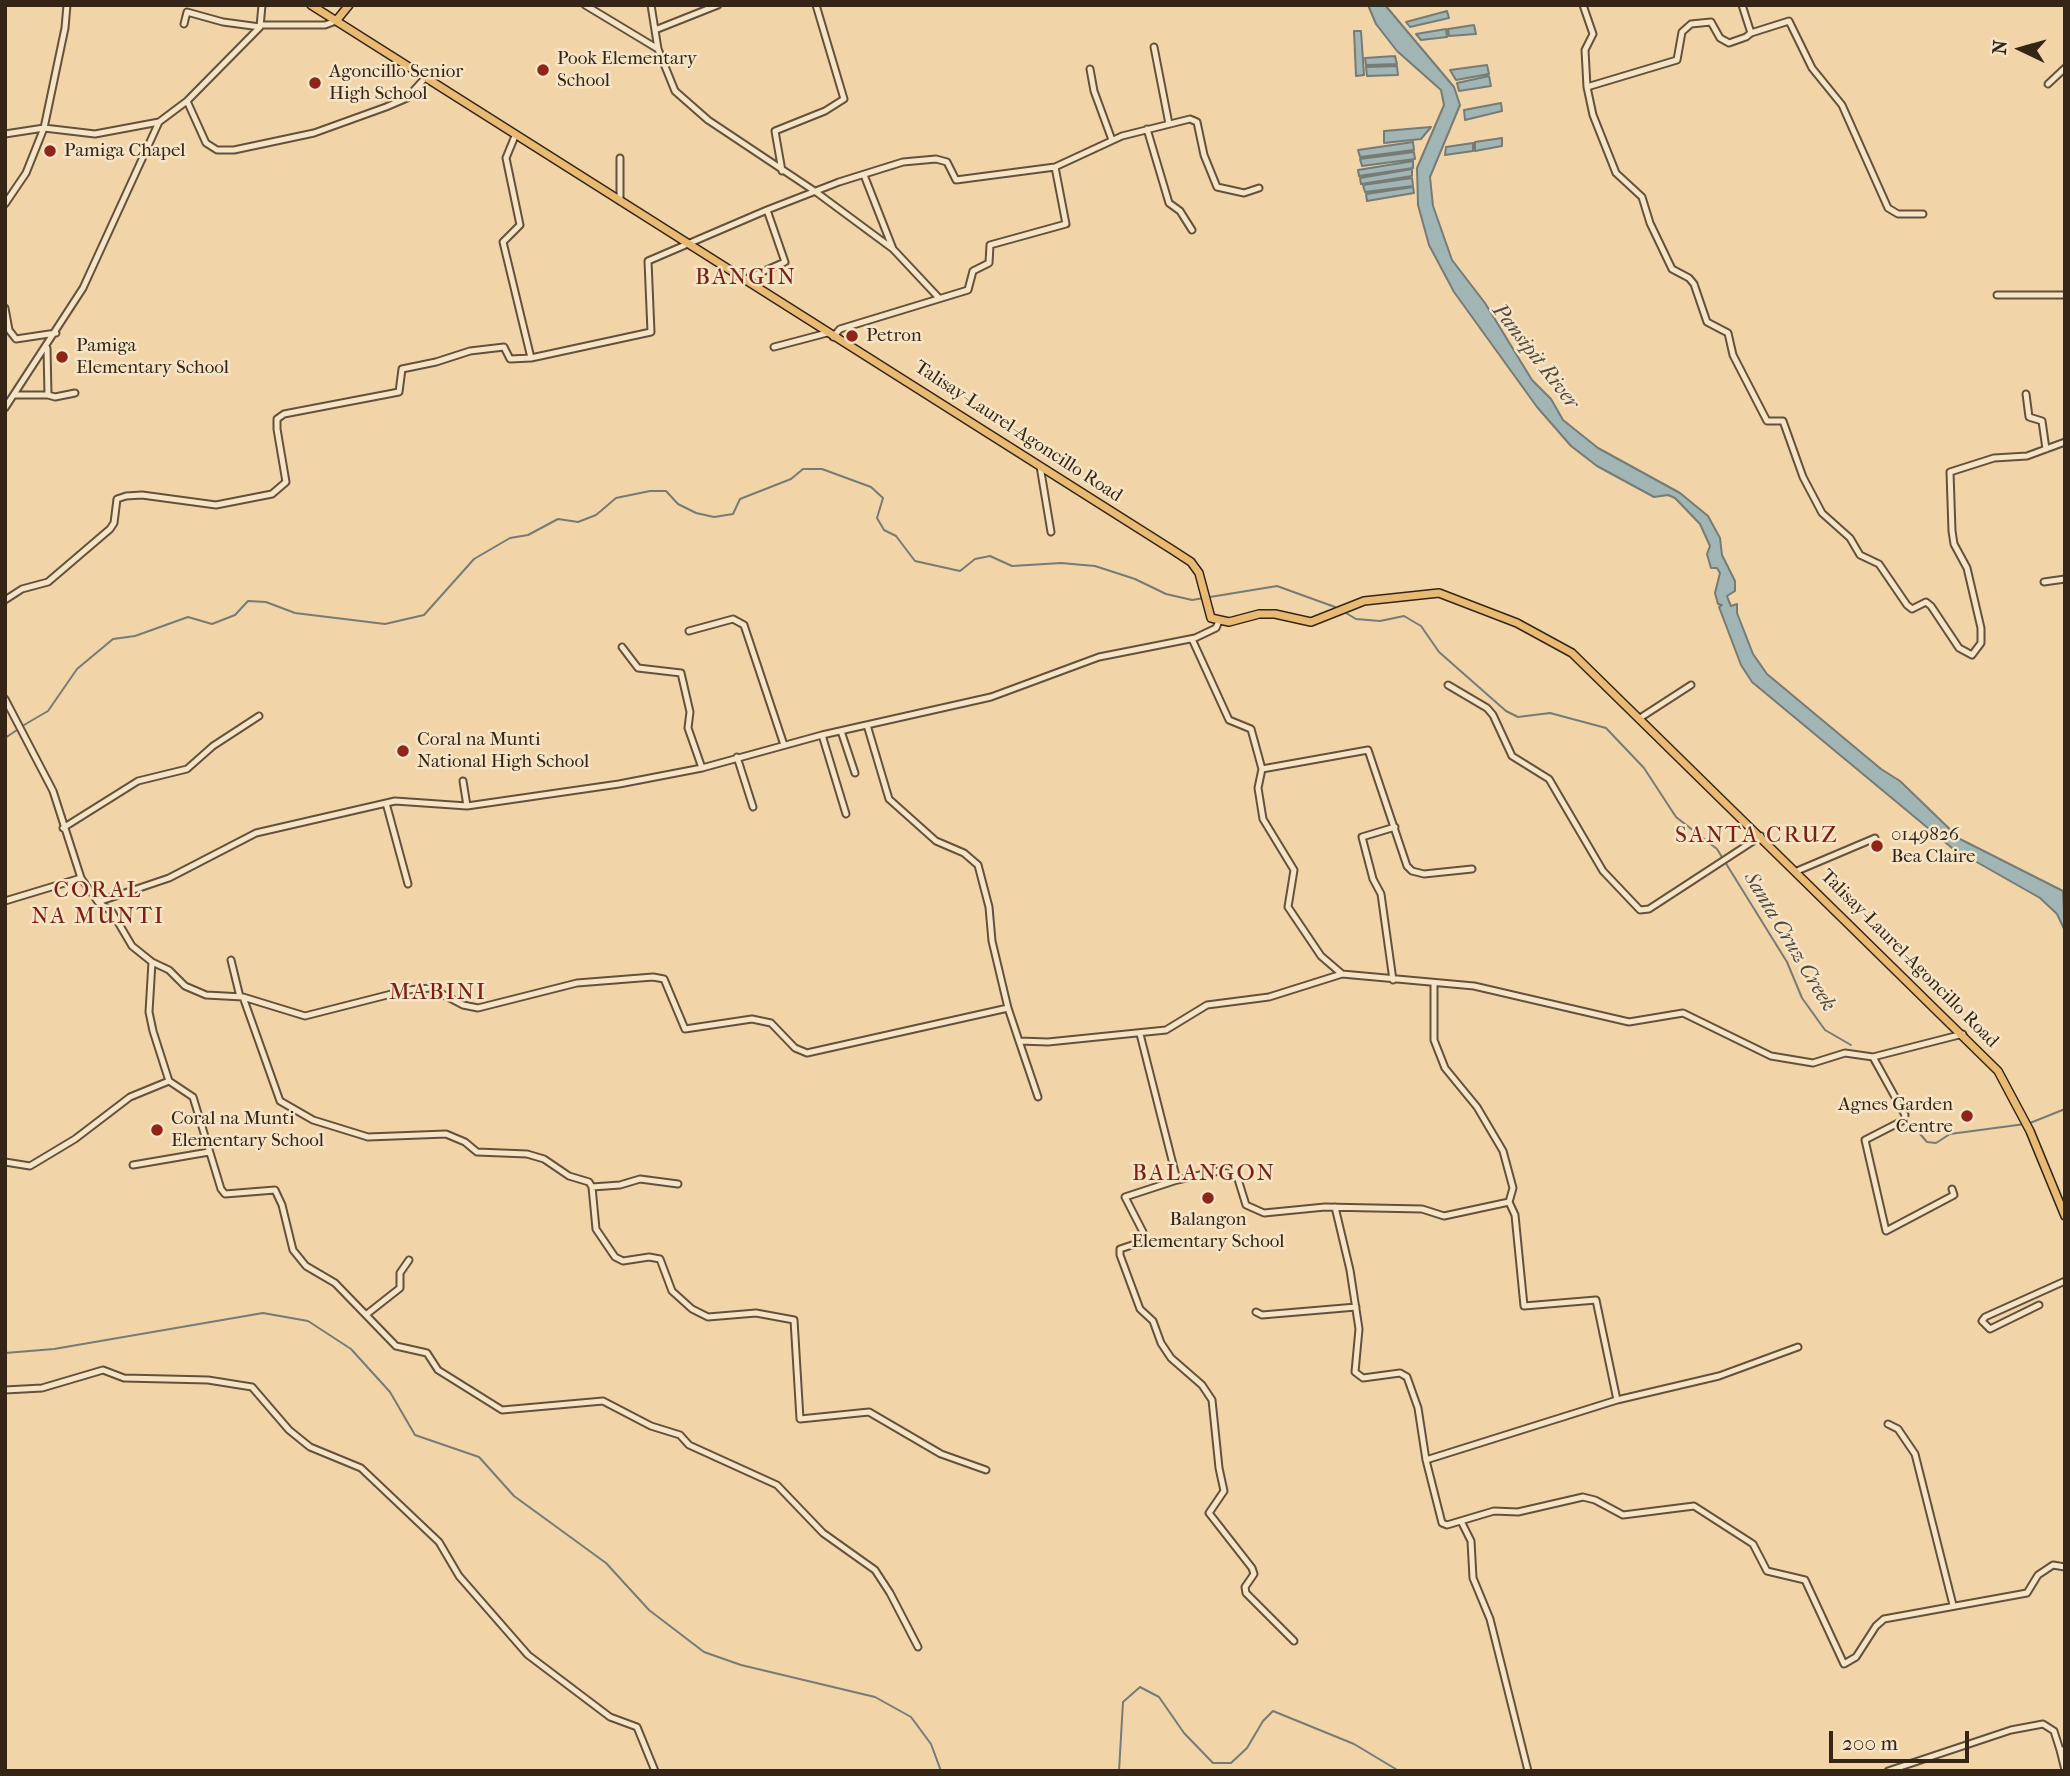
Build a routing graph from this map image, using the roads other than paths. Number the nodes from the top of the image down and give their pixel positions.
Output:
1 (67, 5) edge
2 (262, 5) edge
3 (311, 5) edge
4 (349, 5) edge
5 (585, 5) edge
6 (651, 5) edge
7 (718, 5) edge
8 (816, 5) edge
9 (1583, 5) edge
10 (1742, 5) edge
11 (336, 21) junction
12 (184, 24) dead end
13 (261, 26) junction
14 (655, 30) junction
15 (1751, 33) junction
16 (1154, 47) dead end
17 (659, 49) junction
18 (2065, 68) edge
19 (1090, 69) dead end
20 (425, 78) junction
21 (2048, 83) dead end
22 (1587, 87) junction
23 (187, 101) junction
24 (159, 122) junction
25 (1168, 124) junction
26 (44, 128) junction
27 (1147, 129) junction
28 (5, 134) edge
29 (515, 136) junction
30 (1112, 141) junction
31 (620, 158) dead end
32 (1055, 167) junction
33 (782, 171) junction
34 (864, 174) junction
35 (1259, 188) dead end
36 (816, 192) junction
37 (620, 201) junction
38 (5, 204) edge
39 (767, 209) junction
40 (1923, 214) dead end
41 (1192, 230) dead end
42 (690, 244) junction
43 (893, 249) junction
44 (746, 279) junction
45 (1997, 295) dead end
46 (2065, 295) edge
47 (937, 297) junction
48 (5, 309) edge
49 (56, 333) junction
50 (830, 335) junction
51 (774, 347) dead end
52 (47, 348) junction
53 (531, 358) junction
54 (75, 393) dead end
55 (2026, 394) dead end
56 (14, 395) junction
57 (48, 395) junction
58 (5, 408) edge
59 (2065, 442) edge
60 (2046, 449) junction
61 (1040, 466) junction
62 (1051, 532) dead end
63 (2065, 579) edge
64 (2044, 582) dead end
65 (5, 600) edge
66 (1219, 621) junction
67 (689, 631) dead end
68 (1192, 639) junction
69 (622, 647) dead end
70 (1448, 685) dead end
71 (1691, 685) dead end
72 (5, 699) edge
73 (258, 716) dead end
74 (1640, 718) junction
75 (867, 725) junction
76 (841, 731) junction
77 (822, 735) junction
78 (784, 745) junction
79 (737, 757) junction
80 (702, 768) junction
81 (1262, 769) junction
82 (855, 773) dead end
83 (463, 781) dead end
84 (386, 803) junction
85 (467, 806) junction
86 (752, 807) dead end
87 (846, 814) dead end
88 (1395, 827) junction
89 (63, 828) junction
90 (1762, 836) junction
91 (1875, 838) dead end
92 (1472, 869) dead end
93 (1797, 871) junction
94 (81, 878) junction
95 (408, 884) dead end
96 (5, 901) edge
97 (98, 902) junction
98 (231, 960) dead end
99 (152, 962) junction
100 (1342, 974) junction
101 (1393, 979) junction
102 (1434, 983) junction
103 (242, 997) junction
104 (1008, 1008) junction
105 (1140, 1034) junction
106 (1963, 1034) junction
107 (1019, 1041) junction
108 (1873, 1057) junction
109 (169, 1081) junction
110 (1038, 1097) dead end
111 (209, 1152) junction
112 (5, 1162) edge
113 (133, 1165) dead end
114 (1177, 1180) junction
115 (678, 1184) dead end
116 (592, 1187) junction
117 (1952, 1189) dead end
118 (1509, 1202) junction
119 (1335, 1207) junction
120 (2065, 1216) edge
121 (410, 1260) dead end
122 (2065, 1282) edge
123 (2039, 1305) dead end
124 (1356, 1307) junction
125 (1256, 1312) dead end
126 (367, 1314) junction
127 (1798, 1347) dead end
128 (5, 1390) edge
129 (1617, 1401) junction
130 (1888, 1424) dead end
131 (1426, 1460) junction
132 (986, 1470) dead end
133 (1461, 1521) junction
134 (2065, 1567) edge
135 (1953, 1605) junction
136 (1293, 1641) dead end
137 (918, 1647) dead end
138 (2062, 1750) edge
139 (2065, 1770) edge
140 (654, 1771) edge
141 (1528, 1771) edge
142 (1888, 1771) edge

1 - 26 street
2 - 13 street
3 - 11 main road, Talisay-Laurel-Agoncillo Road
4 - 11 main road
5 - 17 street
6 - 14 street
7 - 14 street
8 - 33 street
9 - 22 street
10 - 15 street
11 - 13 street
11 - 20 main road, Talisay-Laurel-Agoncillo Road
12 - 13 street
13 - 23 street
14 - 17 street
15 - 22 street
15 - 40 street
16 - 25 street
17 - 33 street
18 - 21 street
19 - 30 street
20 - 23 street
20 - 29 main road, Talisay-Laurel-Agoncillo Road
22 - 60 street
23 - 24 street
24 - 26 street
24 - 49 street
25 - 27 street
25 - 35 street
26 - 28 street
26 - 38 street
27 - 30 street
27 - 41 street
29 - 37 main road, Talisay-Laurel-Agoncillo Road
29 - 53 street
30 - 32 street
31 - 37 street
32 - 34 street
32 - 47 street
33 - 36 street
34 - 36 street
34 - 43 street
36 - 39 street
36 - 43 street
37 - 42 main road, Talisay-Laurel-Agoncillo Road
39 - 42 street
39 - 44 street
42 - 44 main road, Talisay-Laurel-Agoncillo Road
42 - 53 street
43 - 47 street
44 - 50 main road, Talisay-Laurel-Agoncillo Road
45 - 46 street
47 - 50 street
48 - 49 street
49 - 52 street
50 - 51 street
50 - 61 main road, Talisay-Laurel-Agoncillo Road
52 - 56 street
52 - 57 street
53 - 65 street
54 - 57 street
55 - 60 street
56 - 57 street
56 - 58 street
59 - 60 street
61 - 62 street
61 - 66 main road, Talisay-Laurel-Agoncillo Road
63 - 64 street
66 - 68 street
66 - 74 main road, Talisay-Laurel-Agoncillo Road
67 - 78 street
68 - 75 street
68 - 81 street
69 - 80 street
70 - 90 street
71 - 74 street
72 - 89 street
73 - 89 street
74 - 90 main road, Talisay-Laurel-Agoncillo Road
75 - 76 street
75 - 104 street
76 - 77 street
76 - 82 street
77 - 78 street
77 - 87 street
78 - 79 street
79 - 80 street
79 - 86 street
80 - 85 street
81 - 88 street
81 - 100 street
83 - 85 street
84 - 85 street
84 - 95 street
84 - 97 street
88 - 92 street
88 - 101 street
89 - 94 street
90 - 93 main road, Talisay-Laurel-Agoncillo Road
91 - 93 street
93 - 106 main road, Talisay-Laurel-Agoncillo Road
94 - 96 street
94 - 97 street
97 - 99 street
98 - 103 street
99 - 103 street
99 - 109 street
100 - 101 street
100 - 105 street
101 - 102 street
102 - 108 street
102 - 118 street
103 - 104 street
103 - 116 street
104 - 107 street
105 - 107 street
105 - 114 street
106 - 108 street
106 - 120 main road, Talisay-Laurel-Agoncillo Road
107 - 110 street
108 - 117 street
109 - 111 street
109 - 112 street
111 - 113 street
111 - 126 street
114 - 119 street
114 - 136 street
115 - 116 street
116 - 132 street
118 - 119 street
118 - 129 street
119 - 124 street
121 - 126 street
122 - 123 street
124 - 125 street
124 - 131 street
126 - 137 street
127 - 129 street
128 - 140 street
129 - 131 street
130 - 135 street
131 - 133 street
133 - 135 street
133 - 141 street
134 - 135 street
138 - 139 street
138 - 142 street

